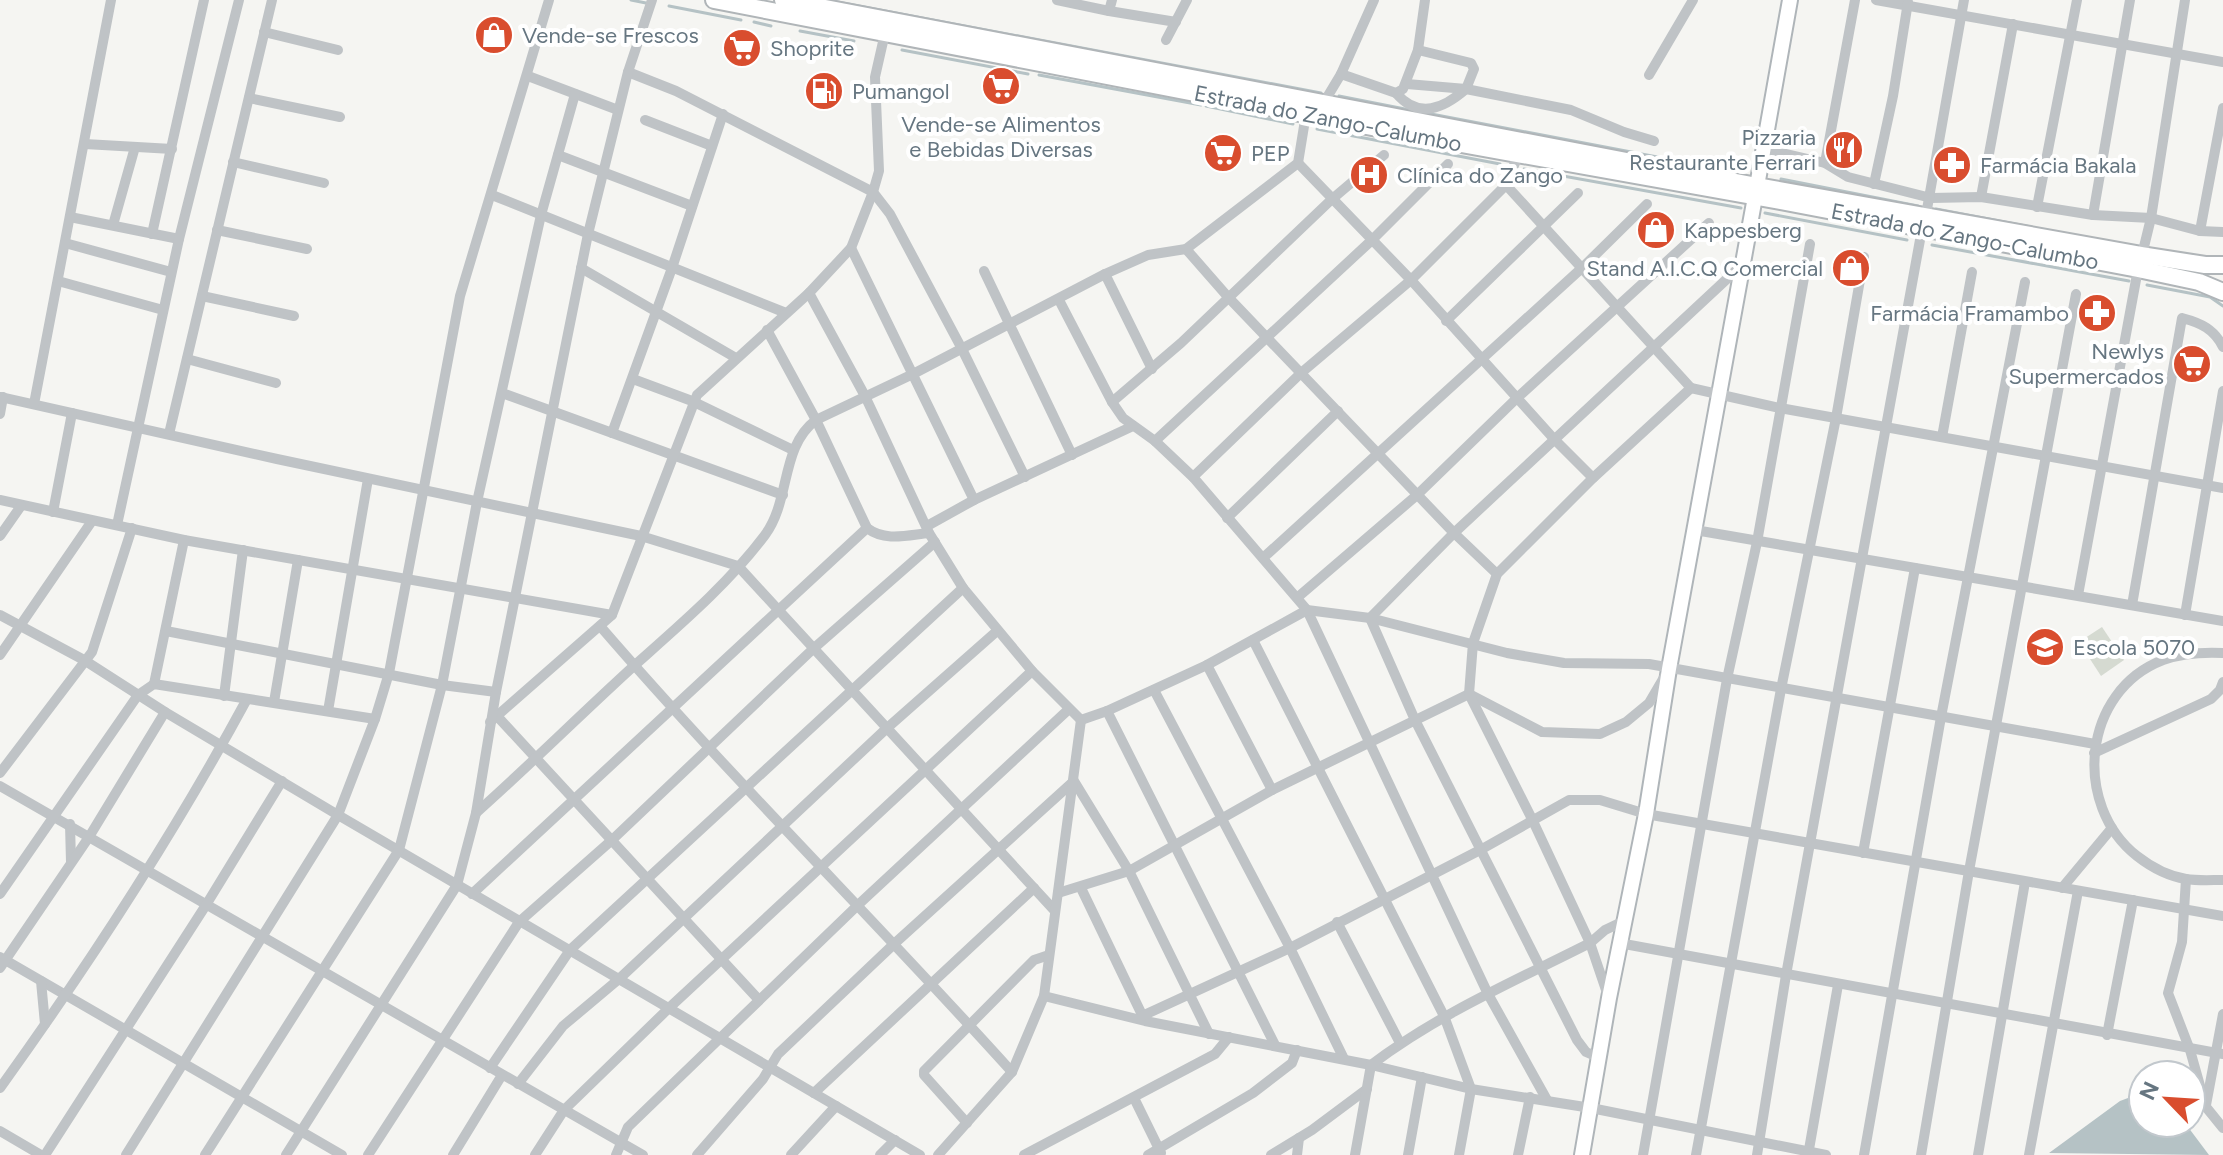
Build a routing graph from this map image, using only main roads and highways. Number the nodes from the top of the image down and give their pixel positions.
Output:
1 (714, 0) edge
2 (783, 0) edge
3 (1756, 191) junction
4 (2140, 262) junction
5 (2223, 265) edge
6 (2223, 292) edge

1 - 3 main road, Estrada do Zango-Calumbo
2 - 3 main road, Estrada do Zango-Calumbo
3 - 4 main road, Estrada do Zango-Calumbo
4 - 5 main road, Estrada do Zango-Calumbo
4 - 6 main road, Estrada do Zango-Calumbo

